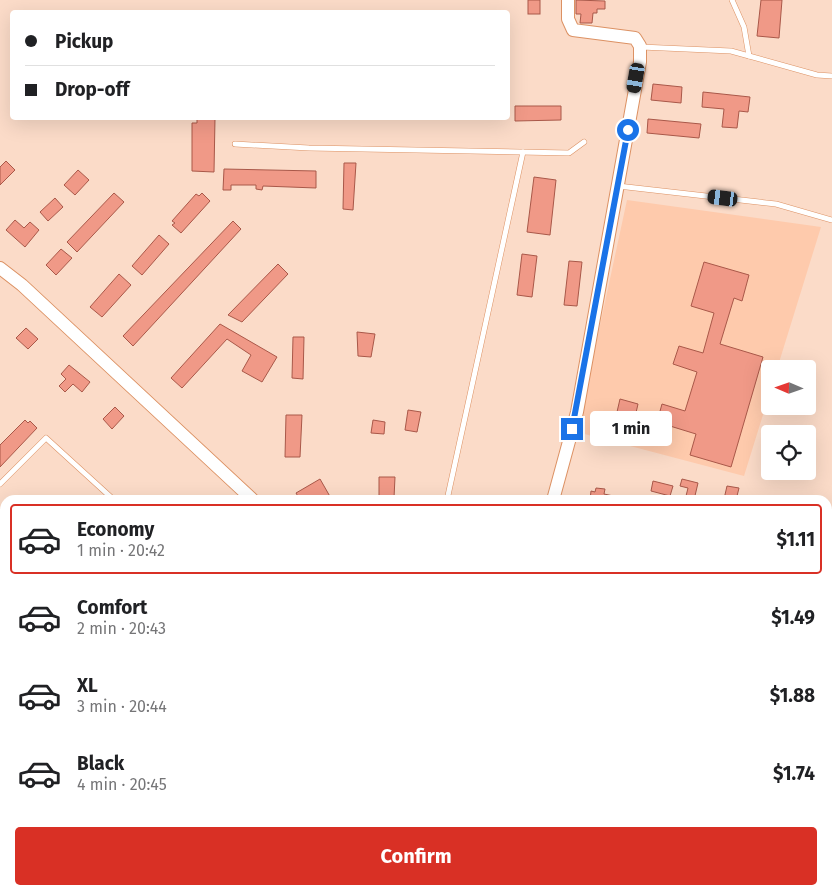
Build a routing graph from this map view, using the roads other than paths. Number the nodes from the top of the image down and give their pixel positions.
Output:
1 (568, 0) edge
2 (732, 0) edge
3 (640, 46) junction
4 (749, 56) junction
5 (832, 76) edge
6 (584, 142) dead end
7 (235, 144) dead end
8 (523, 152) junction
9 (617, 186) junction
10 (832, 220) edge
11 (0, 268) edge
12 (0, 484) edge
13 (109, 495) edge
14 (248, 495) edge
15 (448, 495) edge
16 (554, 495) edge

1 - 3 street
2 - 4 lane
3 - 4 lane
3 - 9 street
4 - 5 lane
6 - 8 lane
7 - 8 lane
8 - 15 lane
9 - 10 lane
9 - 16 street
11 - 14 street
12 - 13 lane

